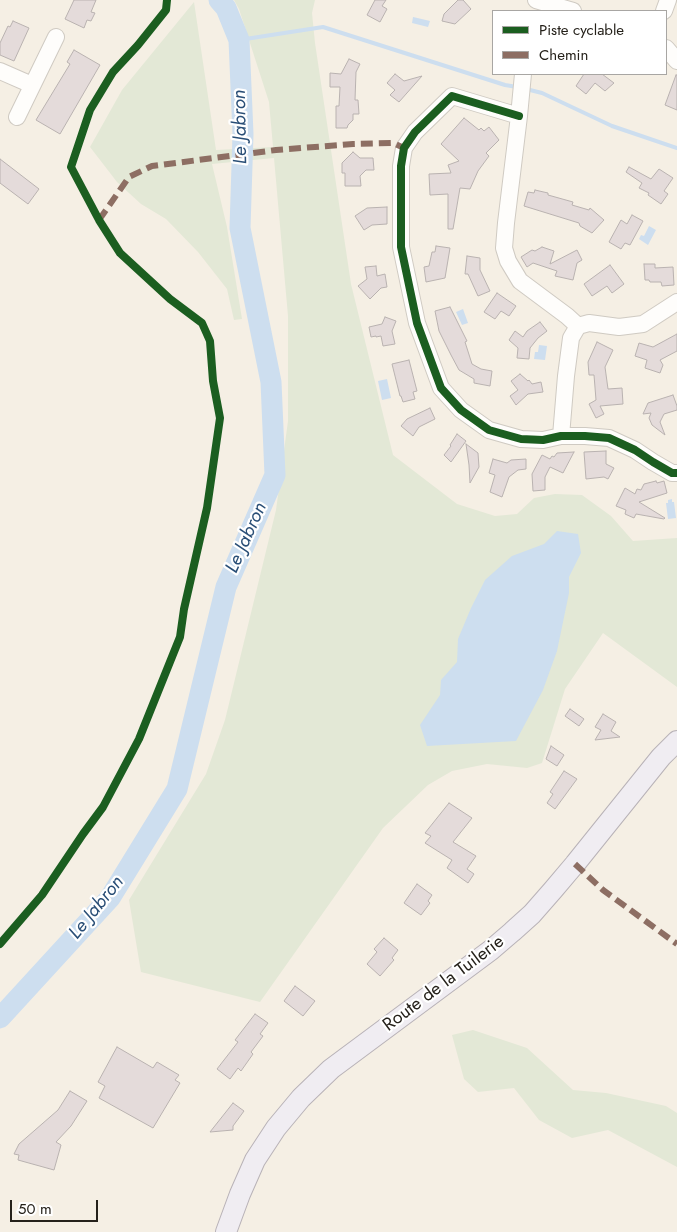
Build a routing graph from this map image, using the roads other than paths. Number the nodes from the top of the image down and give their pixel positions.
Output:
1 (536, 0) edge
2 (570, 10) edge
3 (56, 36) dead end
4 (667, 49) edge
5 (677, 61) edge
6 (0, 71) edge
7 (522, 83) edge
8 (32, 85) junction
9 (519, 116) junction
10 (16, 117) dead end
11 (677, 302) edge
12 (578, 326) junction
13 (561, 436) junction
14 (677, 473) edge
15 (677, 741) edge
16 (226, 1232) edge

1 - 2 street
3 - 8 street
4 - 5 street
6 - 8 street
7 - 9 street
8 - 10 street
9 - 12 street
9 - 13 street
11 - 12 street
12 - 13 street
13 - 14 street
15 - 16 main road, Route de la Tuilerie

